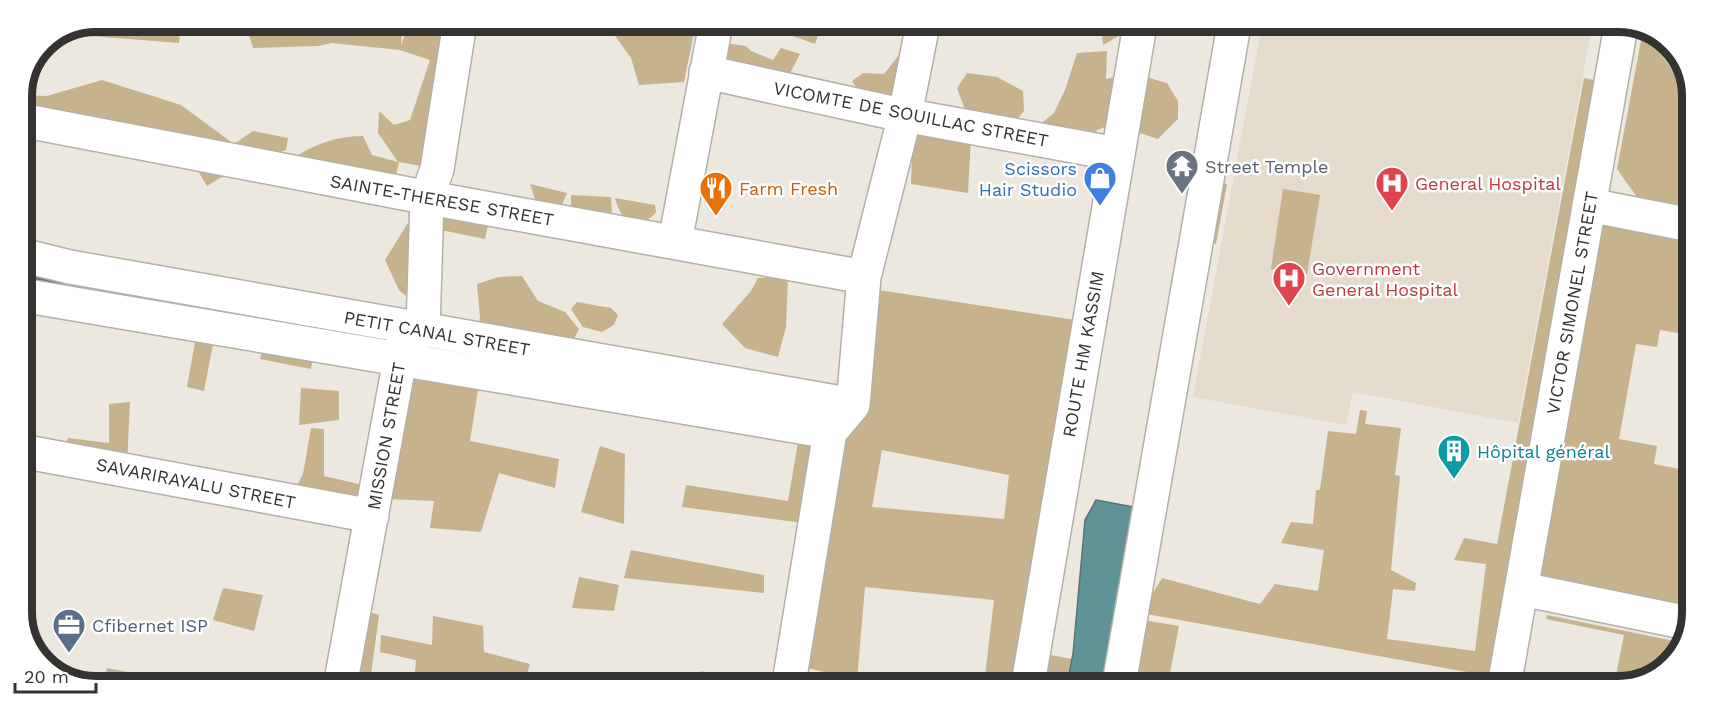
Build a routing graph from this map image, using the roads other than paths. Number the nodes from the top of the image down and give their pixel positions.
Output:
1 (458, 32) edge
2 (714, 32) edge
3 (921, 32) edge
4 (1139, 32) edge
5 (1233, 32) edge
6 (1620, 32) edge
7 (706, 72) junction
8 (905, 115) junction
9 (32, 122) edge
10 (1117, 154) junction
11 (427, 198) junction
12 (1589, 205) junction
13 (1682, 223) edge
14 (675, 242) junction
15 (32, 258) edge
16 (864, 277) junction
17 (32, 297) edge
18 (423, 330) junction
19 (399, 360) junction
20 (853, 405) junction
21 (830, 432) junction
22 (32, 452) edge
23 (372, 516) junction
24 (1522, 589) junction
25 (1681, 622) edge
26 (342, 676) edge
27 (790, 676) edge
28 (1029, 676) edge
29 (1120, 676) edge
30 (1506, 676) edge

1 - 11 street
2 - 7 street
3 - 8 street
4 - 10 street, ROUTE HM KASSIM
5 - 29 street
6 - 12 street, VICTOR SIMONEL STREET
7 - 8 street, VICOMTE DE SOUILLAC STREET
7 - 14 street
8 - 10 street, VICOMTE DE SOUILLAC STREET
8 - 16 street
9 - 11 street, SAINTE-THERESE STREET
10 - 28 street, ROUTE HM KASSIM
11 - 14 street, SAINTE-THERESE STREET
11 - 18 street
12 - 13 street
12 - 24 street, VICTOR SIMONEL STREET
14 - 16 street, SAINTE-THERESE STREET
15 - 18 street, PETIT CANAL STREET
16 - 20 street
17 - 19 street, PETIT CANAL STREET
18 - 19 street, MISSION STREET
18 - 20 street, PETIT CANAL STREET
19 - 21 street, PETIT CANAL STREET
19 - 23 street, MISSION STREET
20 - 21 street
21 - 27 street
22 - 23 street, SAVARIRAYALU STREET
23 - 26 street, MISSION STREET
24 - 25 street
24 - 30 street, VICTOR SIMONEL STREET

